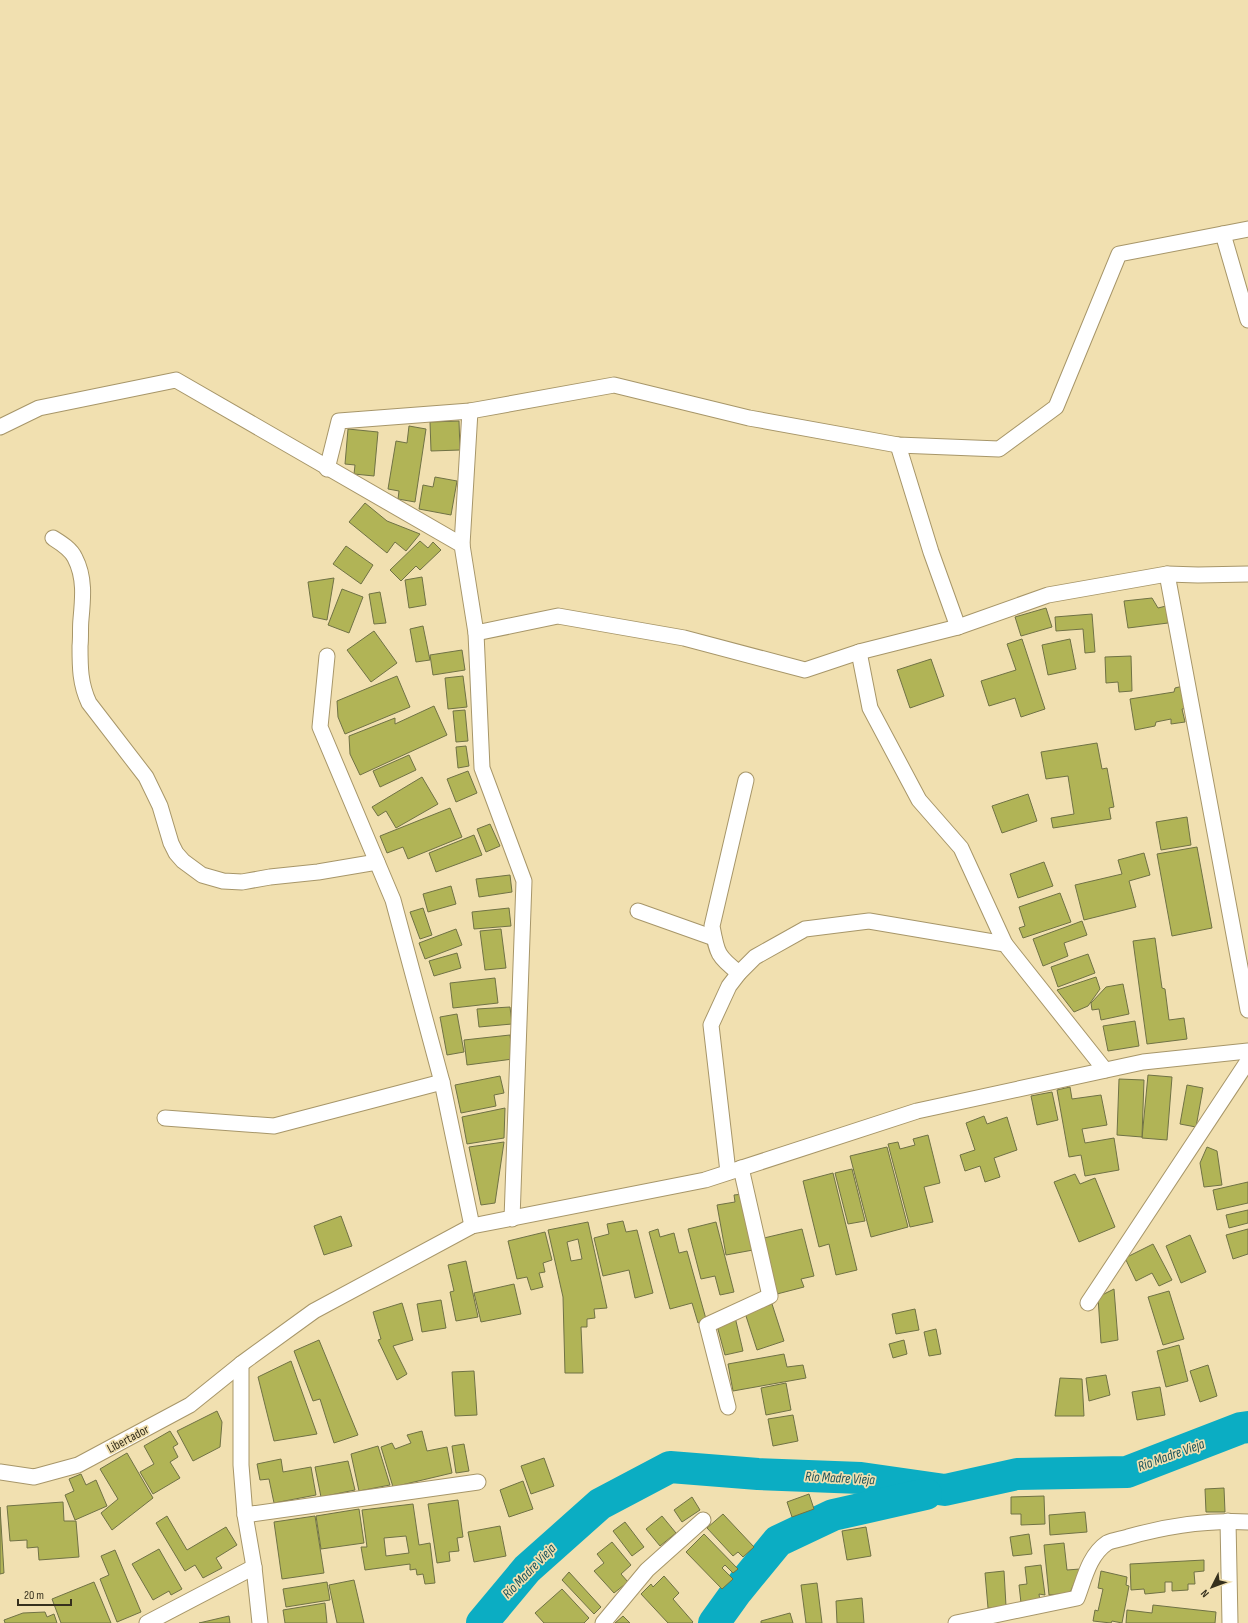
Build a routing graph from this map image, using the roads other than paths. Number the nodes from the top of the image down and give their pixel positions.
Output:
1 (1248, 229) edge
2 (1223, 234) junction
3 (1248, 320) edge
4 (470, 411) junction
5 (0, 427) edge
6 (898, 445) junction
7 (327, 468) junction
8 (52, 538) dead end
9 (462, 545) junction
10 (1167, 574) junction
11 (1248, 574) edge
12 (958, 627) junction
13 (476, 633) junction
14 (859, 652) junction
15 (327, 656) dead end
16 (746, 780) dead end
17 (377, 862) junction
18 (638, 911) dead end
19 (714, 938) junction
20 (1005, 944) junction
21 (739, 973) junction
22 (1248, 1010) edge
23 (1248, 1051) edge
24 (1248, 1062) edge
25 (1105, 1070) junction
26 (442, 1082) junction
27 (165, 1118) dead end
28 (735, 1170) junction
29 (512, 1219) junction
30 (472, 1226) junction
31 (1088, 1303) dead end
32 (241, 1364) junction
33 (728, 1407) dead end
34 (0, 1472) edge
35 (478, 1482) dead end
36 (245, 1515) junction
37 (703, 1520) dead end
38 (1228, 1521) junction
39 (1248, 1522) edge
40 (254, 1567) junction
41 (147, 1623) edge
42 (260, 1623) edge
43 (603, 1623) edge
44 (956, 1623) edge
45 (1230, 1623) edge

1 - 2 street
2 - 3 street
2 - 6 street
4 - 6 street
4 - 7 street
4 - 9 street
5 - 7 street
6 - 12 street
7 - 9 street
8 - 17 street
9 - 13 street
10 - 11 street
10 - 12 street
10 - 22 street
12 - 14 street
13 - 14 street
13 - 29 street
14 - 20 street
15 - 17 street
16 - 19 street
17 - 26 street
18 - 19 street
19 - 21 street
20 - 21 street
20 - 25 street
21 - 28 street
23 - 25 street, Libertador
24 - 31 street
25 - 28 street, Libertador
26 - 27 street
26 - 30 street
28 - 29 street, Libertador
28 - 33 street
29 - 30 street, Libertador
30 - 32 street, Libertador
32 - 34 street, Libertador
32 - 36 street
35 - 36 street
36 - 40 street
37 - 43 street
38 - 39 street
38 - 44 street
38 - 45 street
40 - 41 street
40 - 42 street

